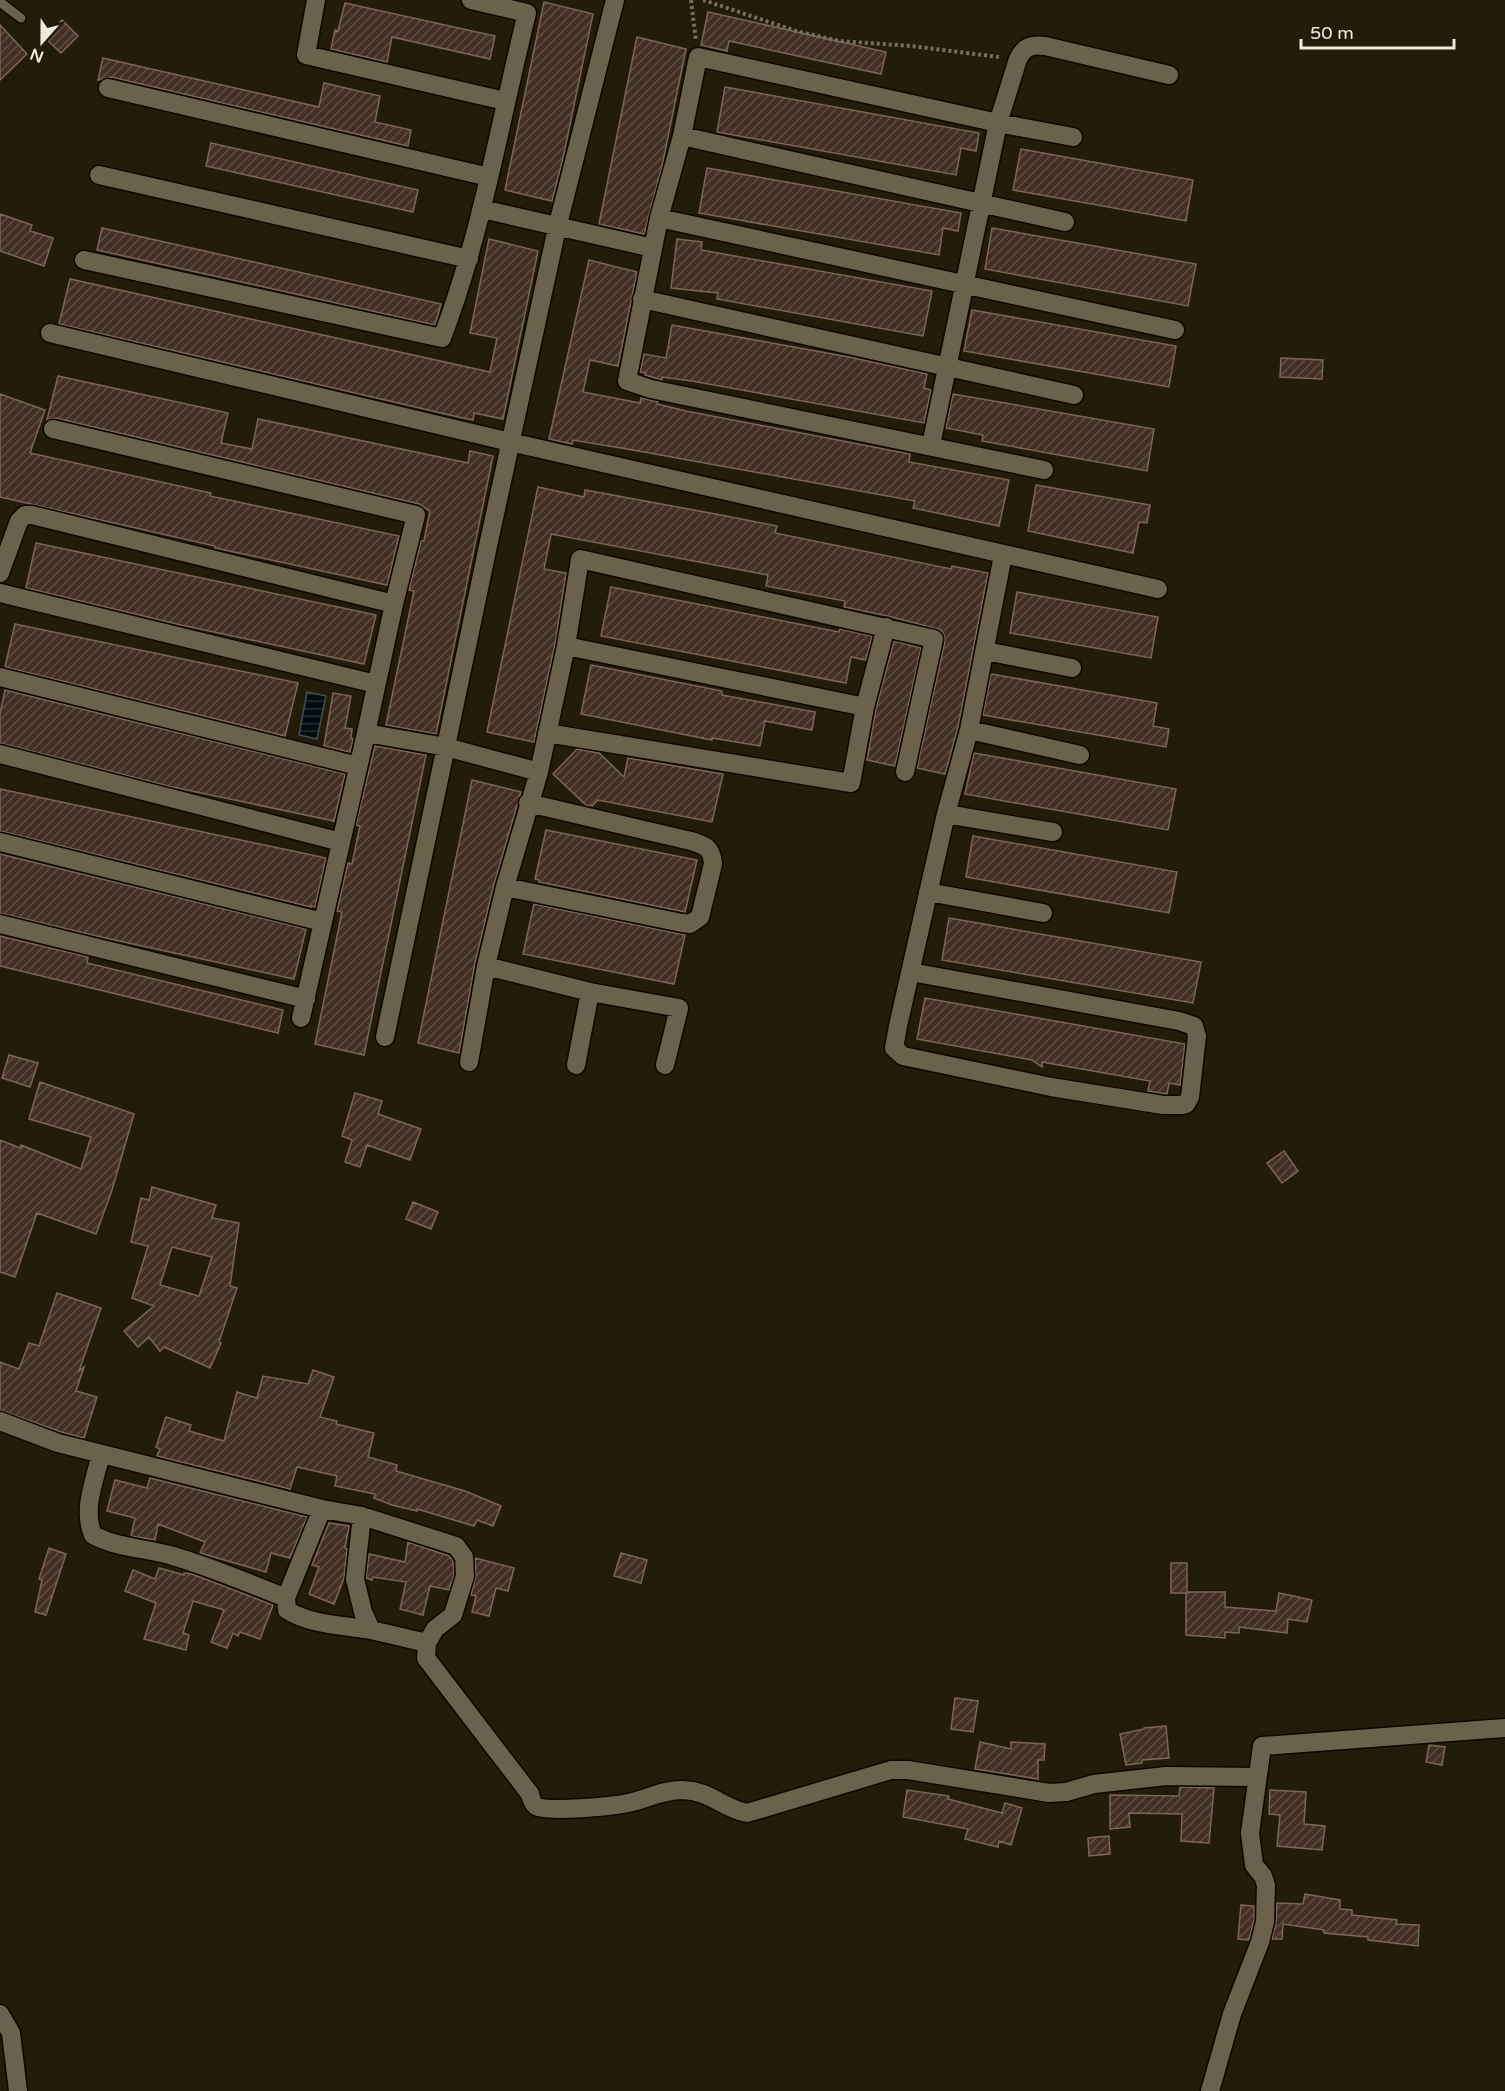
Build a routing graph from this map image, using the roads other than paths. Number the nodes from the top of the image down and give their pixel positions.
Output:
1 (316, 0) edge
2 (471, 0) edge
3 (615, 0) edge
4 (0, 2) edge
5 (21, 18) dead end
6 (1169, 75) dead end
7 (108, 88) dead end
8 (505, 101) junction
9 (998, 123) junction
10 (682, 136) junction
11 (1073, 137) dead end
12 (99, 175) dead end
13 (489, 177) junction
14 (981, 204) junction
15 (482, 210) junction
16 (658, 218) junction
17 (1065, 222) dead end
18 (557, 228) junction
19 (653, 248) junction
20 (469, 259) junction
21 (84, 260) dead end
22 (965, 283) junction
23 (642, 299) junction
24 (1175, 330) dead end
25 (50, 333) dead end
26 (948, 367) junction
27 (1074, 395) dead end
28 (53, 429) dead end
29 (510, 442) junction
30 (931, 445) junction
31 (1044, 470) dead end
32 (1003, 555) junction
33 (0, 573) edge
34 (1158, 589) dead end
35 (0, 593) edge
36 (394, 604) junction
37 (886, 627) junction
38 (566, 646) junction
39 (985, 651) junction
40 (1072, 668) dead end
41 (0, 677) edge
42 (376, 684) junction
43 (865, 707) junction
44 (969, 730) junction
45 (366, 733) junction
46 (547, 733) junction
47 (446, 747) junction
48 (0, 754) edge
49 (1080, 755) dead end
50 (358, 766) junction
51 (539, 772) junction
52 (905, 772) dead end
53 (528, 803) junction
54 (946, 814) junction
55 (1053, 832) dead end
56 (0, 842) edge
57 (341, 842) junction
58 (505, 887) junction
59 (928, 892) junction
60 (1043, 913) dead end
61 (323, 922) junction
62 (0, 924) edge
63 (486, 966) junction
64 (911, 972) junction
65 (590, 992) junction
66 (306, 999) junction
67 (301, 1018) dead end
68 (384, 1037) dead end
69 (469, 1062) dead end
70 (576, 1065) dead end
71 (665, 1065) dead end
72 (0, 1421) edge
73 (101, 1454) junction
74 (322, 1509) junction
75 (362, 1516) junction
76 (286, 1598) junction
77 (371, 1630) junction
78 (427, 1643) junction
79 (1505, 1728) edge
80 (1256, 1777) junction
81 (0, 2014) edge
82 (18, 2091) edge
83 (1210, 2091) edge

1 - 8 street
2 - 8 street
3 - 18 street
4 - 5 lane
6 - 9 street
7 - 13 street
8 - 13 street
9 - 10 street
9 - 11 street
9 - 14 street
10 - 14 street
10 - 16 street
12 - 20 street
13 - 15 street
14 - 17 street
14 - 22 street
15 - 18 street
15 - 20 street
16 - 19 street
16 - 22 street
18 - 19 street
18 - 29 street
19 - 23 street
20 - 21 street
22 - 24 street
22 - 26 street
23 - 26 street
23 - 30 street
25 - 29 street
26 - 27 street
26 - 30 street
28 - 36 street
29 - 32 street
29 - 47 street
30 - 31 street
32 - 34 street
32 - 39 street
33 - 36 street
35 - 42 street
36 - 42 street
37 - 38 street
37 - 43 street
37 - 52 street
38 - 43 street
38 - 46 street
39 - 40 street
39 - 44 street
41 - 50 street
42 - 45 street
43 - 46 street
44 - 49 street
44 - 54 street
45 - 47 street
45 - 50 street
46 - 51 street
47 - 51 street
47 - 68 street
48 - 57 street
50 - 57 street
51 - 53 street
53 - 58 street
53 - 58 street
54 - 55 street
54 - 59 street
56 - 61 street
57 - 61 street
58 - 63 street
59 - 60 street
59 - 64 street
61 - 66 street
62 - 66 street
63 - 65 street
63 - 69 street
64 - 64 street
65 - 70 street
65 - 71 street
66 - 67 street
72 - 73 street
73 - 74 street
73 - 76 street
74 - 75 street
74 - 76 street
75 - 77 street
75 - 78 street
76 - 77 street
77 - 78 street
78 - 80 street
79 - 80 street
80 - 83 street
81 - 82 street

